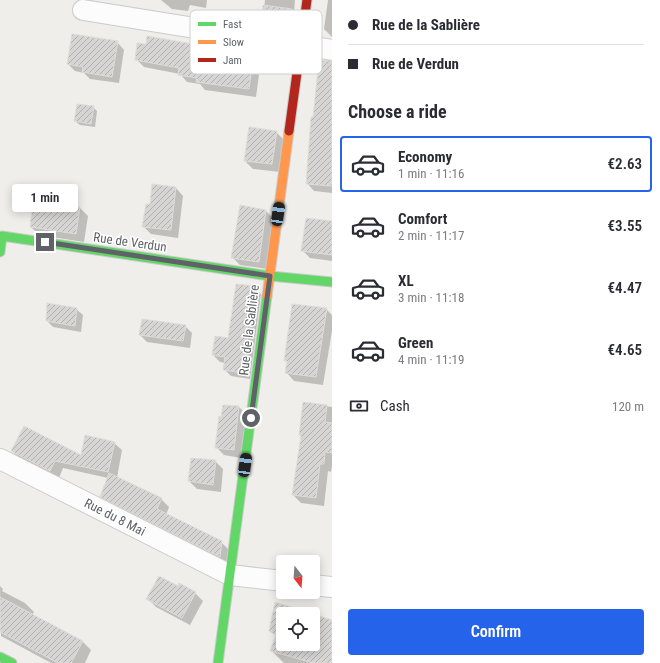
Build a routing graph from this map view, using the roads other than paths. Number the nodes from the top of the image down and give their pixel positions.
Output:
1 (307, 0) edge
2 (83, 10) dead end
3 (306, 10) edge
4 (190, 28) edge
5 (322, 49) edge
6 (332, 50) edge
7 (298, 74) edge
8 (0, 252) edge
9 (270, 276) junction
10 (332, 282) edge
11 (0, 459) edge
12 (230, 575) junction
13 (276, 580) edge
14 (320, 586) edge
15 (332, 587) edge
16 (0, 657) edge
17 (12, 663) edge
18 (218, 663) edge

1 - 3 street, Rue de la Sablière
2 - 4 street
5 - 6 street
7 - 9 street, Rue de la Sablière
8 - 9 street, Rue de Verdun
9 - 10 street
9 - 12 street, Rue de la Sablière
11 - 12 street, Rue du 8 Mai
12 - 13 street
12 - 18 street, Rue de la Sablière
14 - 15 street
16 - 17 street

